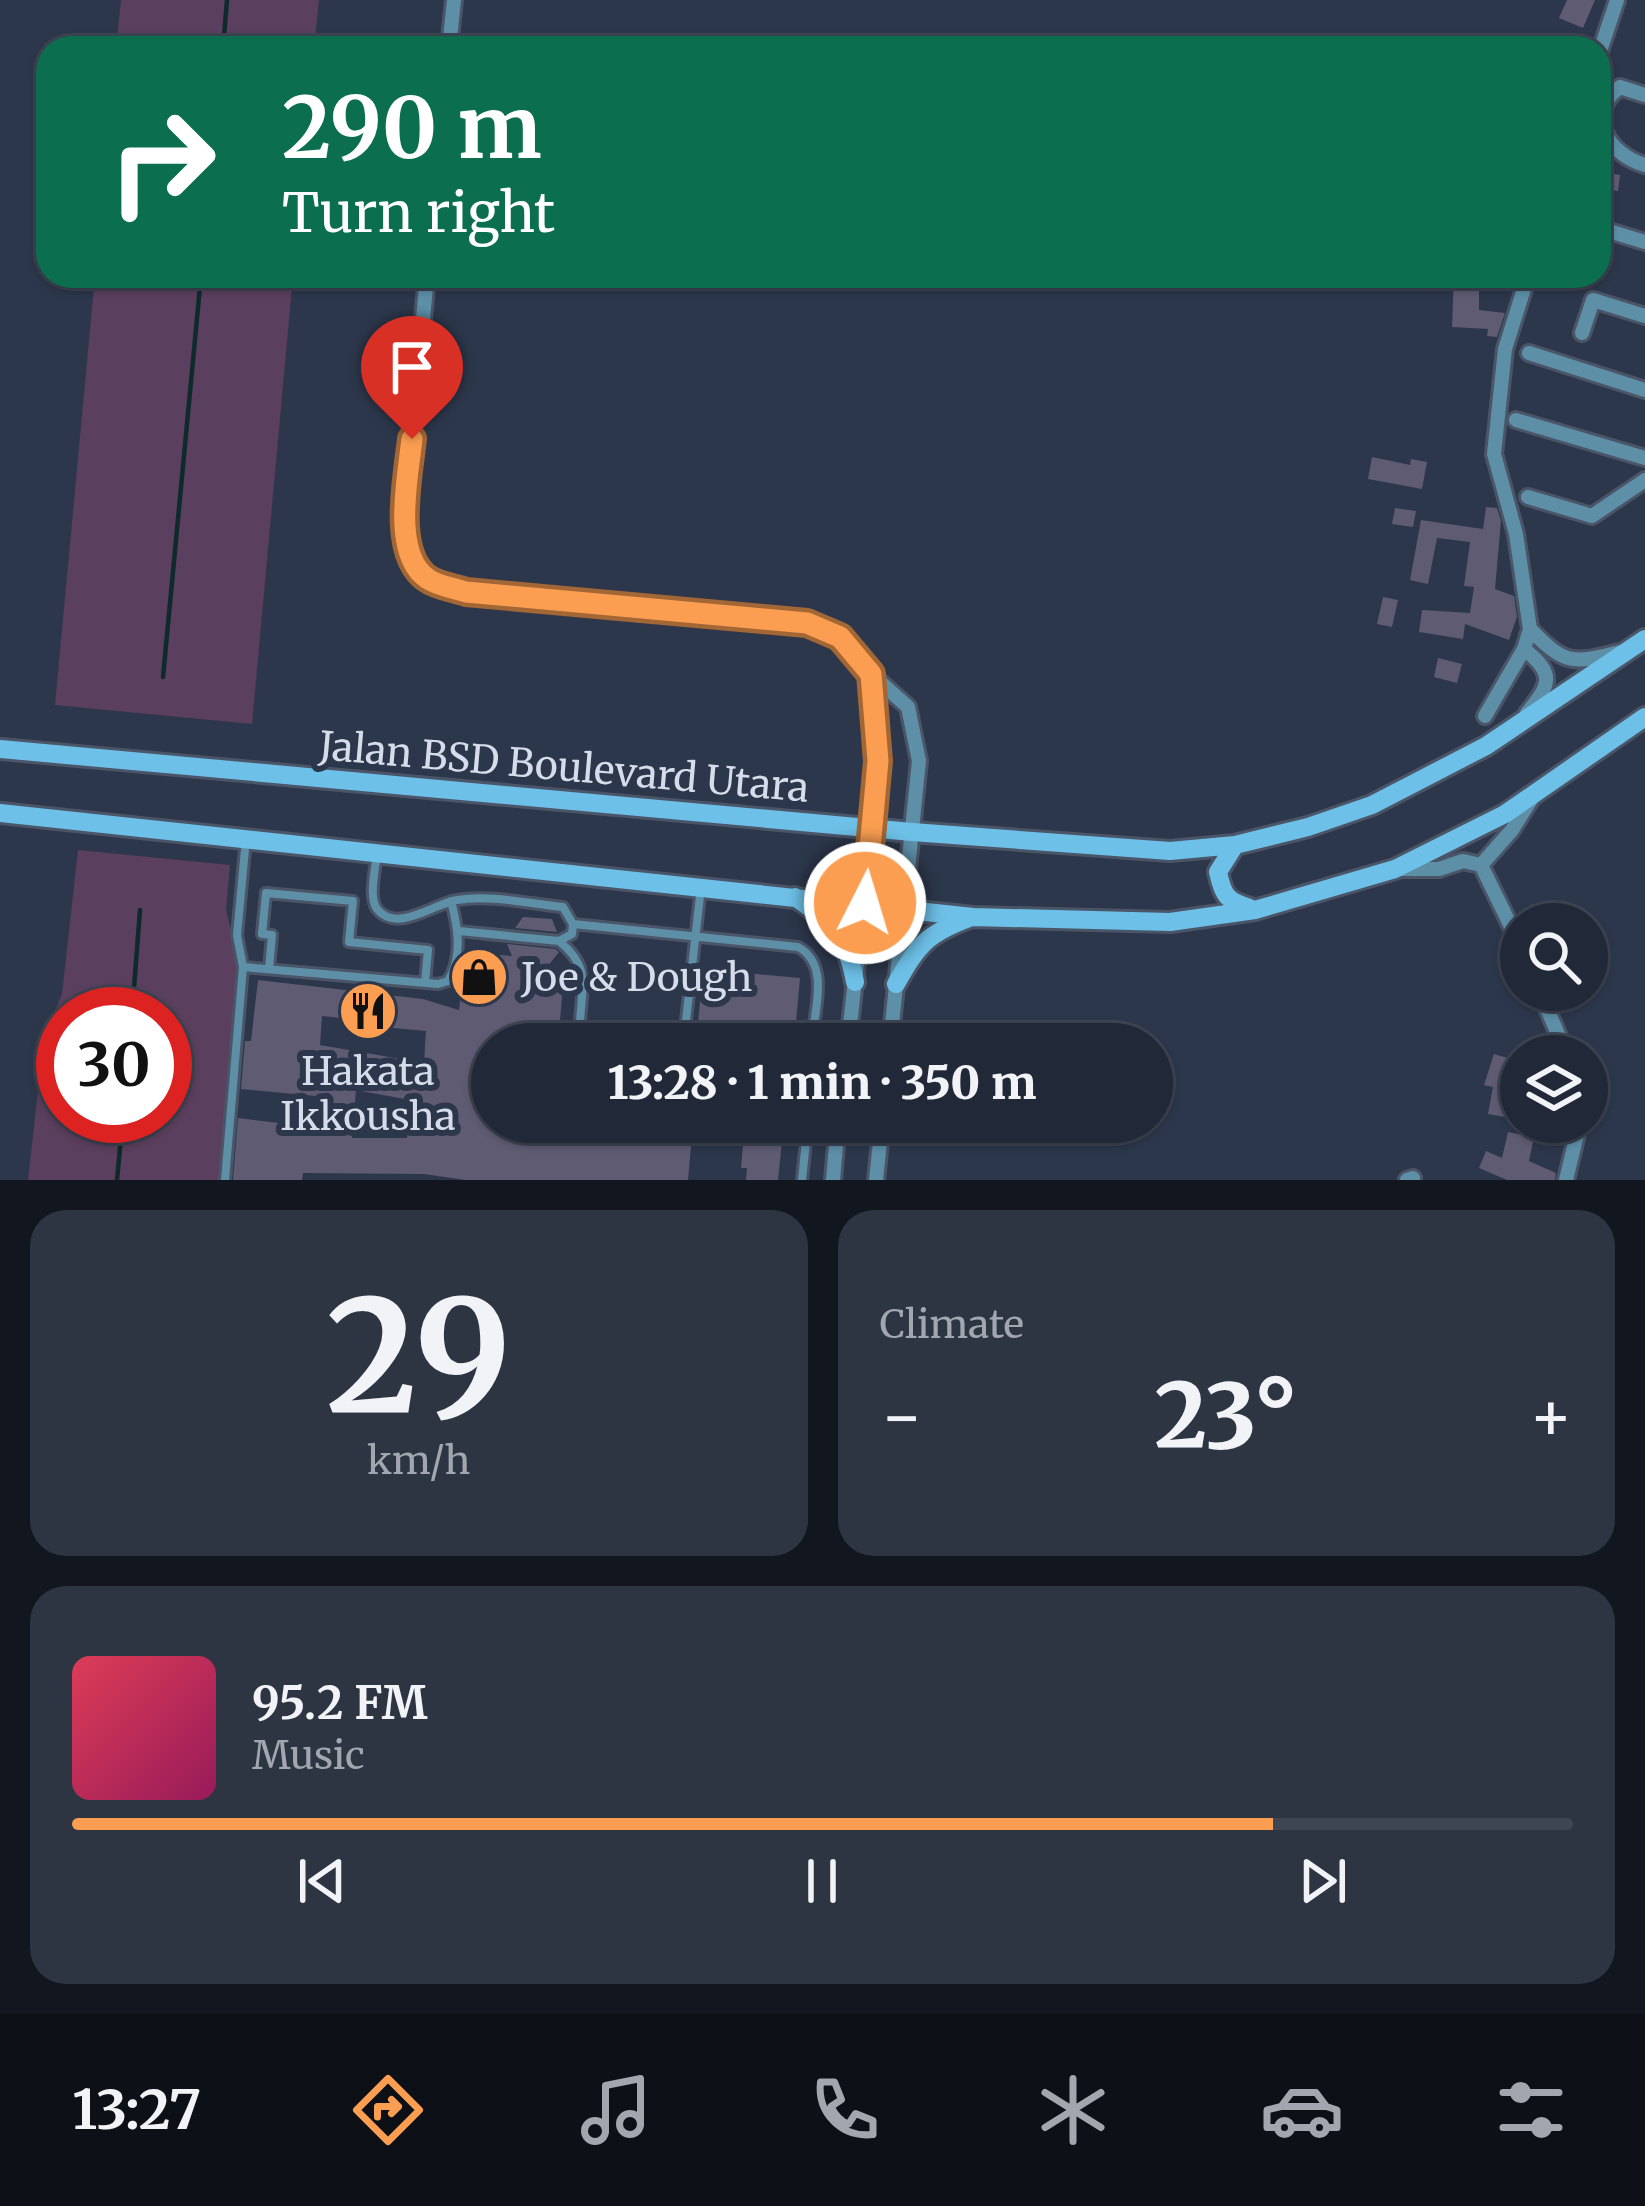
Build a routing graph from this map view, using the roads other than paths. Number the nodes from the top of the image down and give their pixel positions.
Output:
1 (454, 0) edge
2 (1617, 0) edge
3 (450, 36) edge
4 (1605, 36) edge
5 (1611, 94) edge
6 (1645, 95) edge
7 (1611, 147) edge
8 (1645, 165) edge
9 (1611, 232) edge
10 (1645, 242) edge
11 (426, 288) edge
12 (1524, 288) edge
13 (1645, 316) edge
14 (1582, 333) dead end
15 (1528, 353) dead end
16 (1645, 390) edge
17 (1516, 420) dead end
18 (1645, 458) edge
19 (1645, 480) edge
20 (1528, 497) dead end
21 (1530, 629) junction
22 (1636, 644) edge
23 (1524, 649) junction
24 (871, 674) junction
25 (1485, 716) dead end
26 (1645, 717) edge
27 (1516, 726) junction
28 (0, 749) edge
29 (1535, 794) junction
30 (0, 813) edge
31 (872, 828) junction
32 (912, 832) junction
33 (247, 837) junction
34 (1235, 845) junction
35 (378, 851) junction
36 (1481, 865) junction
37 (1395, 869) junction
38 (701, 885) junction
39 (793, 895) junction
40 (451, 901) junction
41 (865, 903) junction
42 (1500, 904) edge
43 (905, 908) junction
44 (1255, 910) junction
45 (973, 916) junction
46 (573, 924) junction
47 (459, 931) junction
48 (695, 936) junction
49 (560, 941) junction
50 (243, 967) junction
51 (269, 969) junction
52 (855, 982) junction
53 (425, 983) junction
54 (896, 984) junction
55 (813, 1023) edge
56 (850, 1023) edge
57 (892, 1023) edge
58 (806, 1143) edge
59 (837, 1143) edge
60 (880, 1143) edge
61 (1575, 1143) edge
62 (225, 1180) edge
63 (802, 1180) edge
64 (833, 1180) edge
65 (876, 1180) edge
66 (1566, 1180) edge

1 - 3 street
2 - 4 street
5 - 6 street
7 - 8 street
9 - 10 street
11 - 24 street
12 - 21 street
13 - 14 street
15 - 16 street
17 - 18 street
19 - 20 street
21 - 22 street
21 - 23 street
22 - 27 main road, Jalan BSD Boulevard Utara
23 - 25 street
23 - 27 street
24 - 31 street
24 - 32 street
26 - 29 main road
27 - 34 main road, Jalan BSD Boulevard Utara
28 - 31 main road, Jalan BSD Boulevard Utara
29 - 36 street
29 - 37 main road
30 - 33 main road
31 - 32 main road, Jalan BSD Boulevard Utara
31 - 41 street
32 - 34 main road, Jalan BSD Boulevard Utara
32 - 43 street
33 - 35 main road
33 - 50 lane
34 - 44 main road
35 - 38 main road
35 - 40 lane
36 - 37 street
36 - 42 street
37 - 44 main road
38 - 39 main road
38 - 48 lane
39 - 41 main road
39 - 52 main road
40 - 46 lane
40 - 47 lane
41 - 43 main road
41 - 52 street
43 - 45 main road
43 - 54 street
44 - 45 main road
45 - 54 main road
46 - 48 lane
46 - 49 lane
47 - 49 lane
47 - 53 lane
48 - 49 lane
48 - 55 lane
50 - 51 lane
50 - 62 lane
51 - 53 lane
51 - 53 lane
52 - 56 street
54 - 57 street
58 - 63 lane
59 - 64 street
60 - 65 street
61 - 66 street

